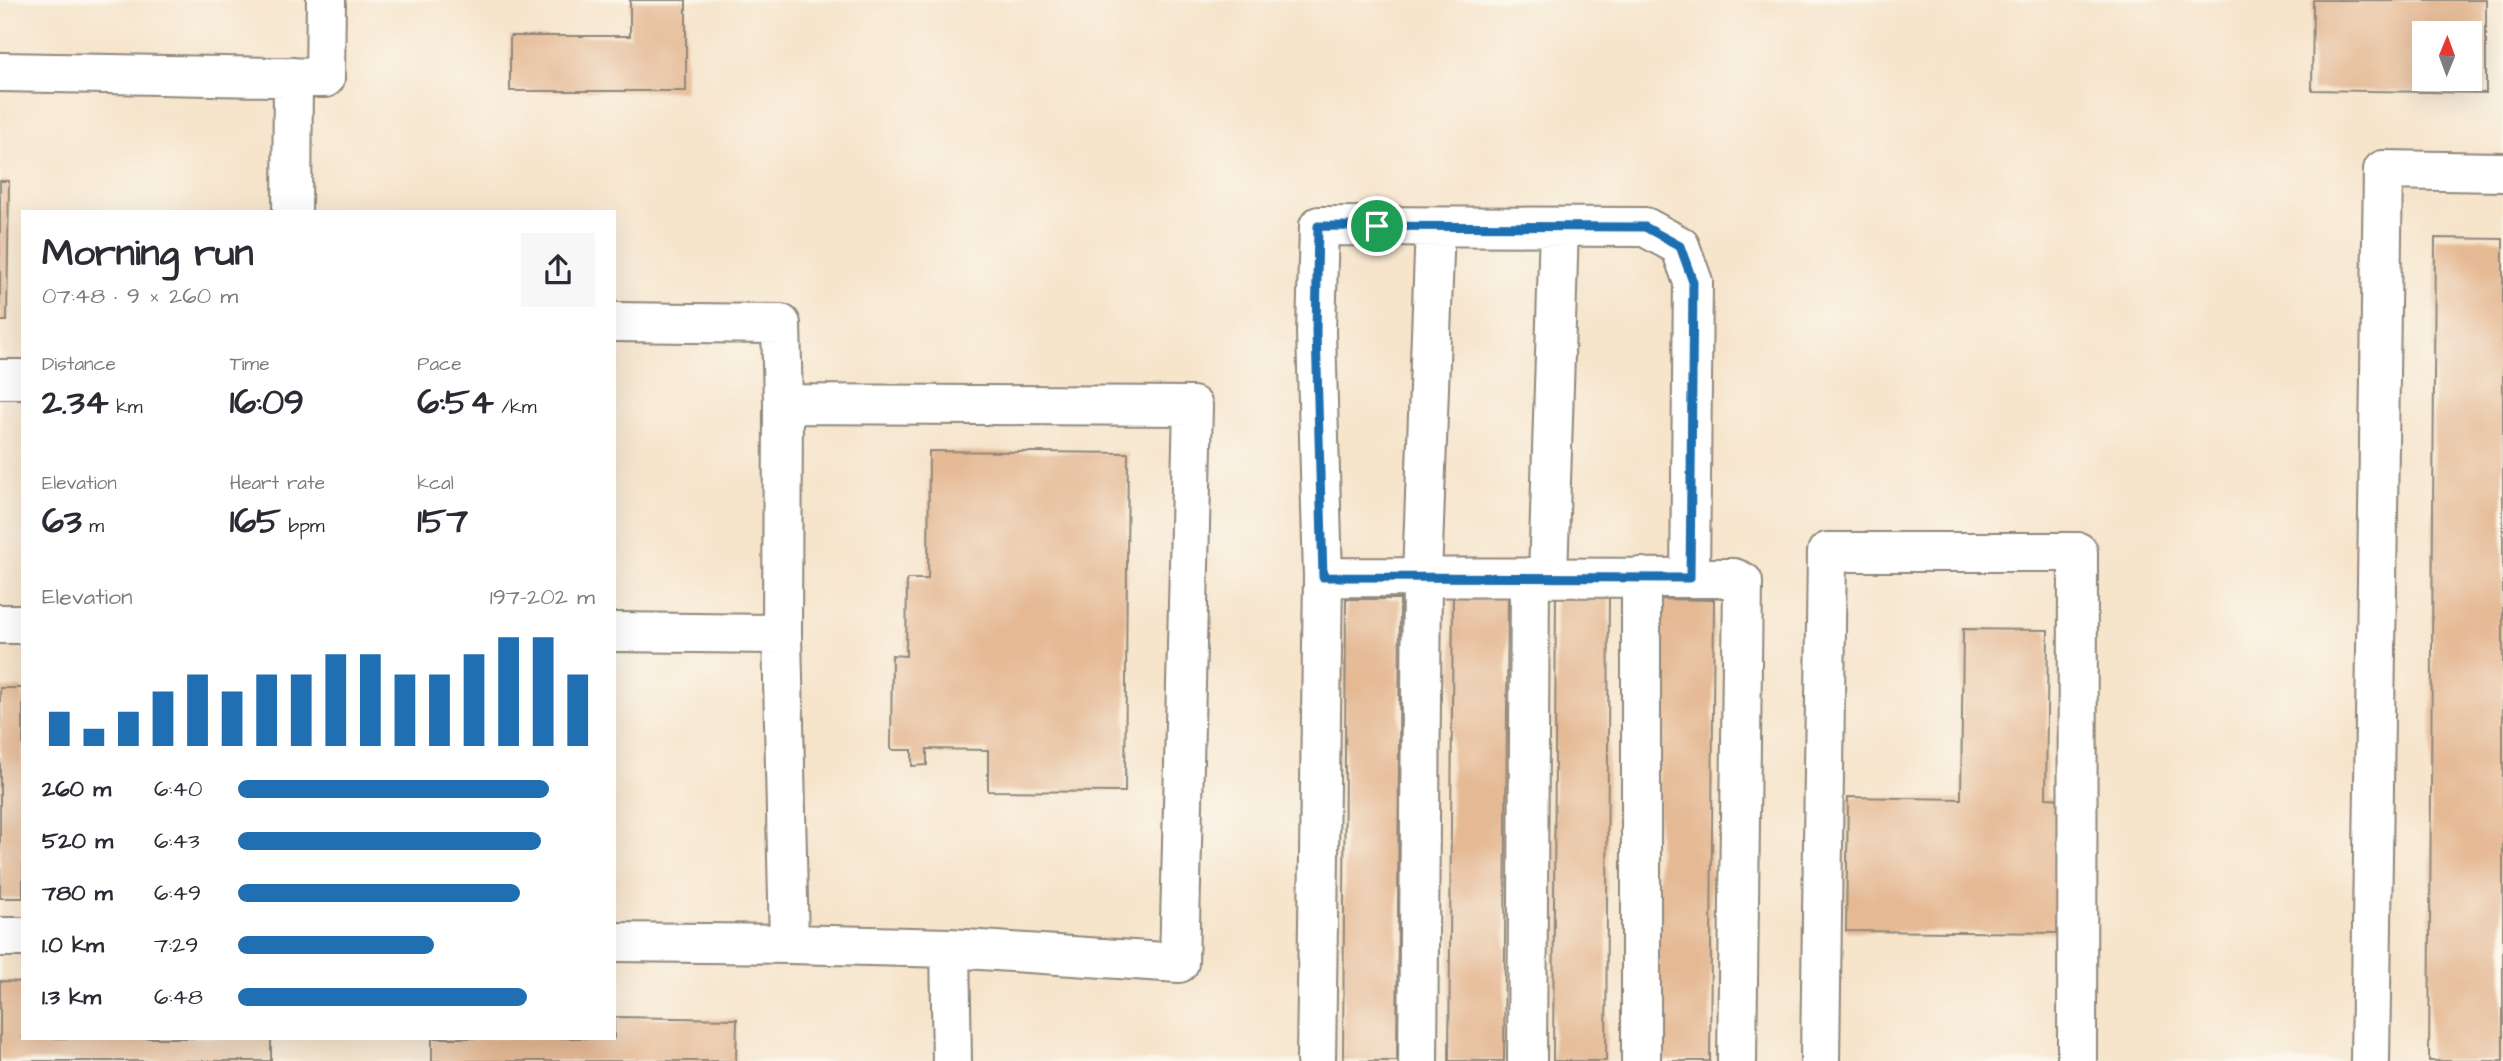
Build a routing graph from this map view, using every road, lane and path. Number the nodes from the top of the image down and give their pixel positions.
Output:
1 (326, 0) edge
2 (0, 72) edge
3 (293, 77) junction
4 (2503, 172) edge
5 (292, 210) edge
6 (1435, 226) junction
7 (1559, 227) junction
8 (616, 322) edge
9 (0, 379) edge
10 (21, 379) edge
11 (783, 404) junction
12 (1422, 576) junction
13 (1323, 577) junction
14 (1539, 577) junction
15 (1641, 577) junction
16 (1690, 578) junction
17 (0, 624) edge
18 (21, 624) edge
19 (616, 632) edge
20 (782, 634) junction
21 (0, 937) edge
22 (21, 937) edge
23 (616, 942) edge
24 (789, 944) junction
25 (950, 948) junction
26 (952, 1061) edge
27 (1316, 1061) edge
28 (1418, 1061) edge
29 (1527, 1061) edge
30 (1641, 1061) edge
31 (1737, 1061) edge
32 (1820, 1061) edge
33 (2077, 1061) edge
34 (2370, 1061) edge

1 - 3 lane
2 - 3 lane
3 - 5 lane
4 - 34 lane
6 - 7 lane
6 - 12 lane
6 - 13 lane
7 - 14 lane
7 - 16 lane
8 - 11 lane
9 - 10 lane
11 - 20 lane
11 - 25 lane
12 - 13 lane
12 - 14 lane
12 - 28 lane
13 - 27 lane
14 - 15 lane
14 - 29 lane
15 - 16 lane
15 - 30 lane
16 - 31 lane
17 - 18 lane
19 - 20 lane
20 - 24 lane
21 - 22 lane
23 - 24 lane
24 - 25 lane
25 - 26 lane
32 - 33 lane

